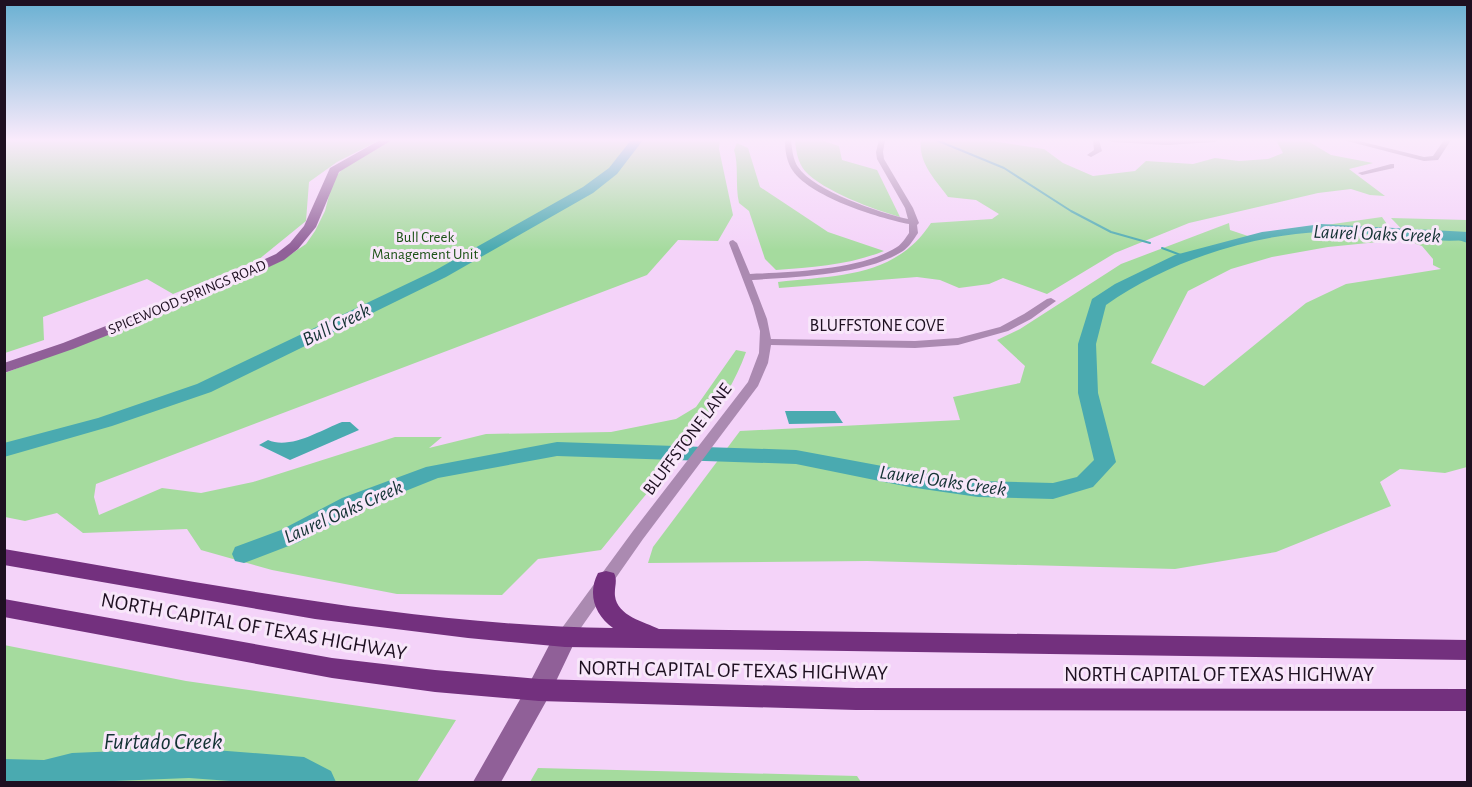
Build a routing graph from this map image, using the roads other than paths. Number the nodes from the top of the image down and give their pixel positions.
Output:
1 (331, 177) edge
2 (804, 177) edge
3 (890, 177) edge
4 (915, 223) junction
5 (734, 243) dead end
6 (746, 277) junction
7 (1051, 301) dead end
8 (766, 342) junction
9 (4, 368) edge
10 (4, 557) edge
11 (606, 579) junction
12 (4, 608) edge
13 (565, 637) junction
14 (660, 638) junction
15 (1467, 650) edge
16 (538, 690) junction
17 (1467, 700) edge
18 (486, 783) edge

1 - 9 main road, SPICEWOOD SPRINGS ROAD
2 - 4 street
3 - 4 street
4 - 6 street
5 - 6 street, BLUFFSTONE LANE
6 - 8 street, BLUFFSTONE LANE
7 - 8 street, BLUFFSTONE COVE
8 - 11 street, BLUFFSTONE LANE
10 - 13 highway, NORTH CAPITAL OF TEXAS HIGHWAY
11 - 13 street, BLUFFSTONE LANE
11 - 14 highway
12 - 16 highway, NORTH CAPITAL OF TEXAS HIGHWAY
13 - 14 highway, NORTH CAPITAL OF TEXAS HIGHWAY
13 - 16 main road
14 - 15 highway, NORTH CAPITAL OF TEXAS HIGHWAY
16 - 17 highway, NORTH CAPITAL OF TEXAS HIGHWAY
16 - 18 main road

